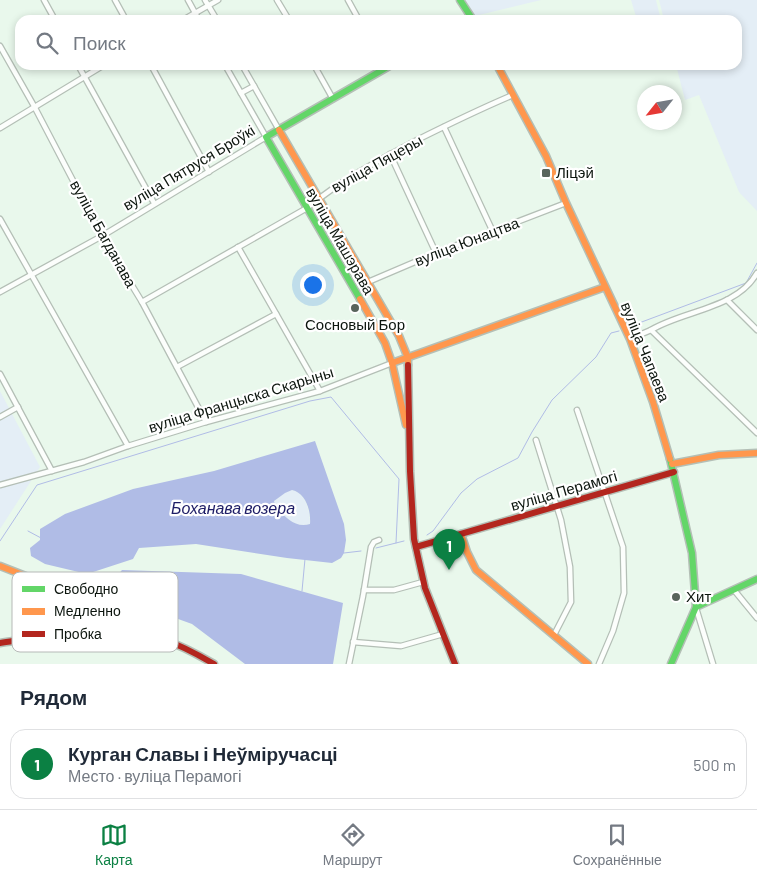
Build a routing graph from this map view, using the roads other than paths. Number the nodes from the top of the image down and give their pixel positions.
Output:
1 (44, 0) edge
2 (115, 0) edge
3 (188, 0) edge
4 (205, 0) edge
5 (218, 0) edge
6 (277, 0) edge
7 (348, 0) edge
8 (460, 0) edge
9 (209, 6) junction
10 (195, 13) junction
11 (52, 15) edge
12 (123, 15) edge
13 (192, 15) edge
14 (214, 15) edge
15 (285, 15) edge
16 (356, 15) edge
17 (468, 15) edge
18 (0, 46) edge
19 (81, 70) edge
20 (95, 70) edge
21 (154, 70) edge
22 (228, 70) edge
23 (245, 70) edge
24 (317, 70) edge
25 (380, 70) edge
26 (500, 70) edge
27 (84, 76) junction
28 (254, 86) junction
29 (241, 93) junction
30 (513, 95) junction
31 (333, 99) junction
32 (34, 106) junction
33 (444, 127) junction
34 (0, 128) edge
35 (279, 130) junction
36 (266, 137) junction
37 (390, 154) junction
38 (209, 172) junction
39 (319, 197) junction
40 (154, 203) junction
41 (566, 203) junction
42 (307, 208) junction
43 (0, 219) edge
44 (493, 232) junction
45 (102, 236) junction
46 (238, 247) junction
47 (436, 253) junction
48 (757, 272) edge
49 (31, 275) junction
50 (368, 282) junction
51 (605, 286) junction
52 (0, 292) edge
53 (728, 300) junction
54 (142, 302) junction
55 (276, 314) junction
56 (651, 330) junction
57 (757, 330) edge
58 (630, 339) junction
59 (408, 358) junction
60 (392, 363) junction
61 (177, 367) junction
62 (0, 374) edge
63 (320, 391) junction
64 (18, 407) junction
65 (577, 410) dead end
66 (0, 417) edge
67 (206, 422) junction
68 (757, 433) edge
69 (410, 439) junction
70 (536, 440) dead end
71 (128, 446) junction
72 (757, 452) edge
73 (672, 464) junction
74 (52, 470) junction
75 (674, 472) junction
76 (0, 485) edge
77 (605, 492) junction
78 (557, 506) junction
79 (461, 534) junction
80 (379, 540) dead end
81 (416, 547) junction
82 (0, 566) edge
83 (15, 572) edge
84 (757, 579) edge
85 (424, 582) junction
86 (364, 590) junction
87 (734, 590) junction
88 (696, 606) junction
89 (757, 618) edge
90 (442, 634) junction
91 (554, 635) junction
92 (354, 642) junction
93 (178, 646) edge
94 (214, 664) edge
95 (349, 664) edge
96 (455, 664) edge
97 (588, 664) edge
98 (599, 664) edge
99 (671, 664) edge
100 (713, 664) edge

1 - 11 street
2 - 12 street
3 - 10 street
4 - 9 street
5 - 9 street
6 - 15 street
7 - 16 street
8 - 17 street
9 - 10 street
9 - 14 street
10 - 13 street
18 - 32 street, вуліца Багданава
19 - 27 street
20 - 27 street
21 - 38 street
22 - 29 street, вуліца Машэрава
23 - 28 street, вуліца Машэрава
24 - 31 street
25 - 31 street, вуліца Пятруся Броўкі
26 - 30 street, вуліца Чапаева
27 - 32 street
27 - 40 street
28 - 29 street
28 - 35 street, вуліца Машэрава
29 - 36 street, вуліца Машэрава
30 - 33 street, вуліца Пяцеры
30 - 41 street, вуліца Чапаева
31 - 35 street, вуліца Пятруся Броўкі
32 - 34 street
32 - 45 street, вуліца Багданава
33 - 37 street, вуліца Пяцеры
33 - 44 street
35 - 36 street, вуліца Пятруся Броўкі
35 - 39 street, вуліца Машэрава
36 - 38 street, вуліца Пятруся Броўкі
36 - 42 street, вуліца Машэрава
37 - 39 street, вуліца Пяцеры
37 - 47 street
38 - 40 street, вуліца Пятруся Броўкі
39 - 42 street, вуліца Пяцеры
39 - 50 street, вуліца Машэрава
40 - 45 street, вуліца Пятруся Броўкі
41 - 44 street, вуліца Юнацтва
41 - 51 street, вуліца Чапаева
42 - 46 street, вуліца Пяцеры
42 - 60 street, вуліца Машэрава
43 - 49 street
44 - 47 street, вуліца Юнацтва
45 - 49 street, вуліца Пятруся Броўкі
45 - 54 street, вуліца Багданава
46 - 54 street, вуліца Пяцеры
46 - 55 street
47 - 50 street, вуліца Юнацтва
48 - 53 street
49 - 52 street, вуліца Пятруся Броўкі
49 - 71 street
50 - 59 street, вуліца Машэрава
51 - 58 street, вуліца Чапаева
51 - 59 street, вуліца Францыска Скарыны
53 - 56 street
53 - 57 street
54 - 61 street, вуліца Багданава
55 - 61 street
55 - 63 street
56 - 58 street
56 - 68 street
58 - 73 street, вуліца Чапаева
59 - 60 street, вуліца Францыска Скарыны
59 - 69 street, вуліца Машэрава
60 - 63 street, вуліца Францыска Скарыны
60 - 69 street, вуліца Машэрава
61 - 67 street, вуліца Багданава
62 - 64 street
63 - 67 street, вуліца Францыска Скарыны
64 - 66 street
64 - 74 street
65 - 77 street
67 - 71 street, вуліца Францыска Скарыны
69 - 81 street, вуліца Машэрава
70 - 78 street
71 - 74 street
72 - 73 street
73 - 75 street, вуліца Чапаева
74 - 76 street
75 - 77 street, вуліца Перамогі
75 - 88 street, вуліца Чапаева
77 - 78 street, вуліца Перамогі
77 - 98 street
78 - 79 street, вуліца Перамогі
78 - 91 street
79 - 81 street, вуліца Перамогі
79 - 91 street
80 - 86 street
81 - 85 street, вуліца Машэрава
82 - 83 street
84 - 87 street
85 - 86 street
85 - 90 street, вуліца Машэрава
86 - 92 street
87 - 88 street
87 - 89 street
88 - 99 street, вуліца Чапаева
88 - 100 street
90 - 92 street
90 - 96 street, вуліца Машэрава
91 - 97 street
92 - 95 street
93 - 94 street

